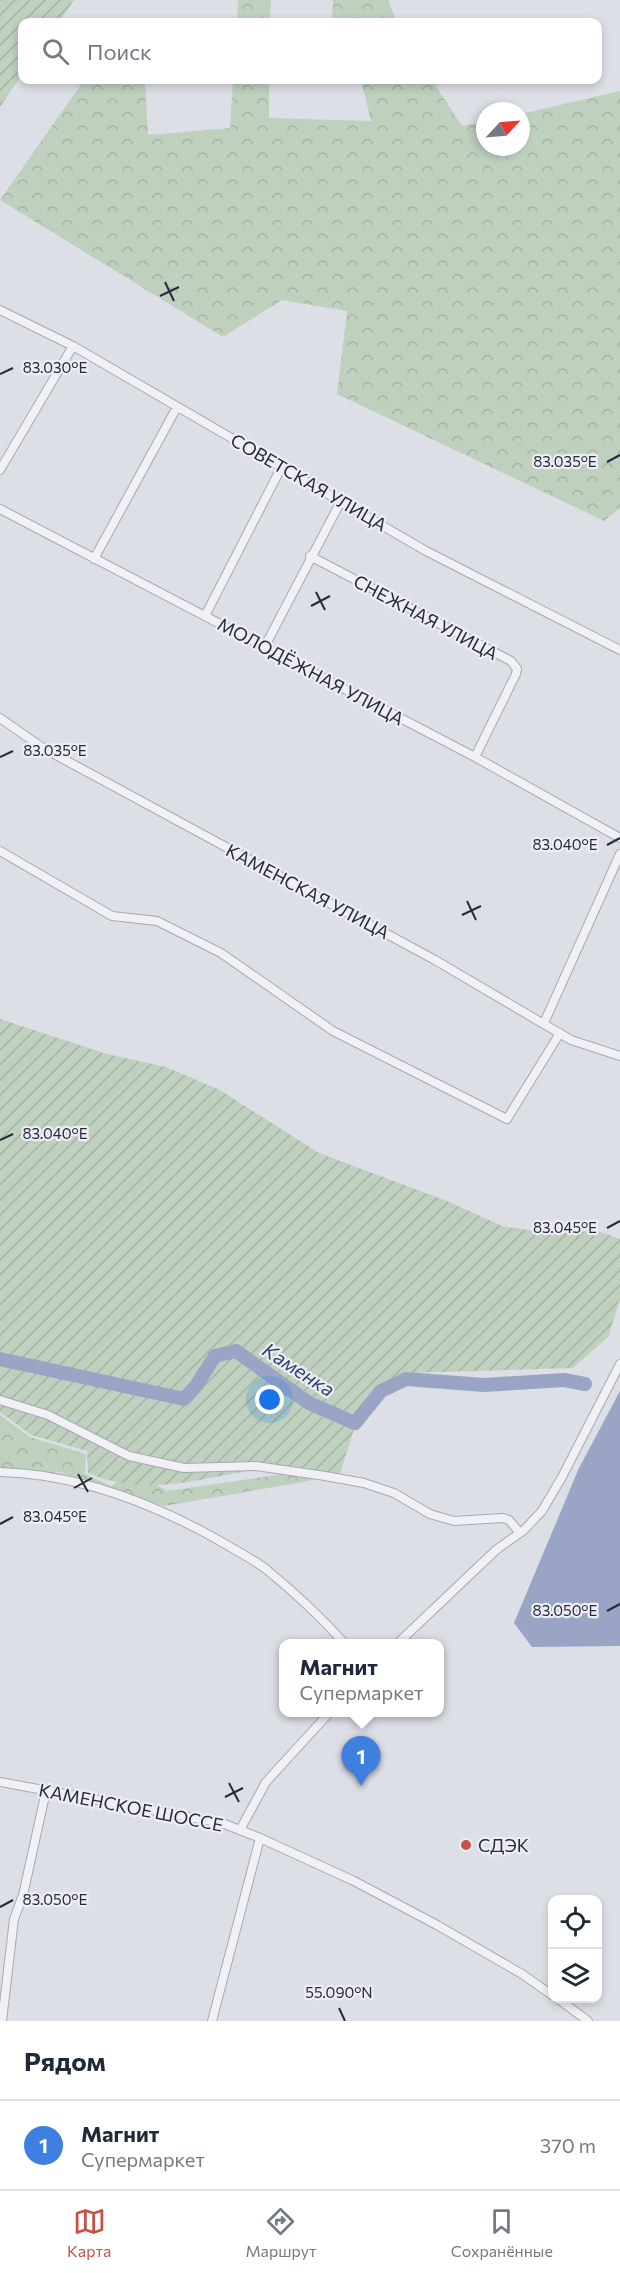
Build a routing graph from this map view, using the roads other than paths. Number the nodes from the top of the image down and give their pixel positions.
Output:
1 (0, 310) edge
2 (73, 346) junction
3 (177, 407) junction
4 (282, 466) junction
5 (0, 470) edge
6 (341, 501) junction
7 (0, 509) edge
8 (310, 556) junction
9 (94, 559) junction
10 (206, 616) junction
11 (264, 648) junction
12 (620, 650) edge
13 (0, 718) edge
14 (475, 756) junction
15 (620, 838) edge
16 (0, 851) edge
17 (620, 854) edge
18 (544, 1023) junction
19 (560, 1033) junction
20 (620, 1056) edge
21 (620, 1364) edge
22 (0, 1400) edge
23 (0, 1472) edge
24 (520, 1533) junction
25 (340, 1639) edge
26 (402, 1639) edge
27 (326, 1717) edge
28 (0, 1782) edge
29 (46, 1791) junction
30 (240, 1830) junction
31 (260, 1838) junction
32 (548, 1992) edge
33 (564, 2003) edge
34 (2, 2021) edge
35 (212, 2021) edge
36 (588, 2021) edge

1 - 2 street, СОВЕТСКАЯ УЛИЦА
2 - 3 street, СОВЕТСКАЯ УЛИЦА
2 - 5 street
3 - 4 street, СОВЕТСКАЯ УЛИЦА
3 - 9 street
4 - 6 street, СОВЕТСКАЯ УЛИЦА
4 - 10 street
6 - 8 street
6 - 12 street, СОВЕТСКАЯ УЛИЦА
7 - 9 street, МОЛОДЁЖНАЯ УЛИЦА
8 - 11 street
8 - 14 street, СНЕЖНАЯ УЛИЦА
9 - 10 street, МОЛОДЁЖНАЯ УЛИЦА
10 - 11 street, МОЛОДЁЖНАЯ УЛИЦА
11 - 14 street, МОЛОДЁЖНАЯ УЛИЦА
13 - 18 street, КАМЕНСКАЯ УЛИЦА
14 - 15 street, МОЛОДЁЖНАЯ УЛИЦА
16 - 19 street
17 - 18 street
18 - 19 street, КАМЕНСКАЯ УЛИЦА
19 - 20 street, КАМЕНСКАЯ УЛИЦА
21 - 24 street
22 - 24 street
23 - 25 street
24 - 26 street
27 - 30 street
28 - 29 street, КАМЕНСКОЕ ШОССЕ
29 - 30 street, КАМЕНСКОЕ ШОССЕ
29 - 34 street
30 - 31 street, КАМЕНСКОЕ ШОССЕ
31 - 32 street, КАМЕНСКОЕ ШОССЕ
31 - 35 street
33 - 36 street

